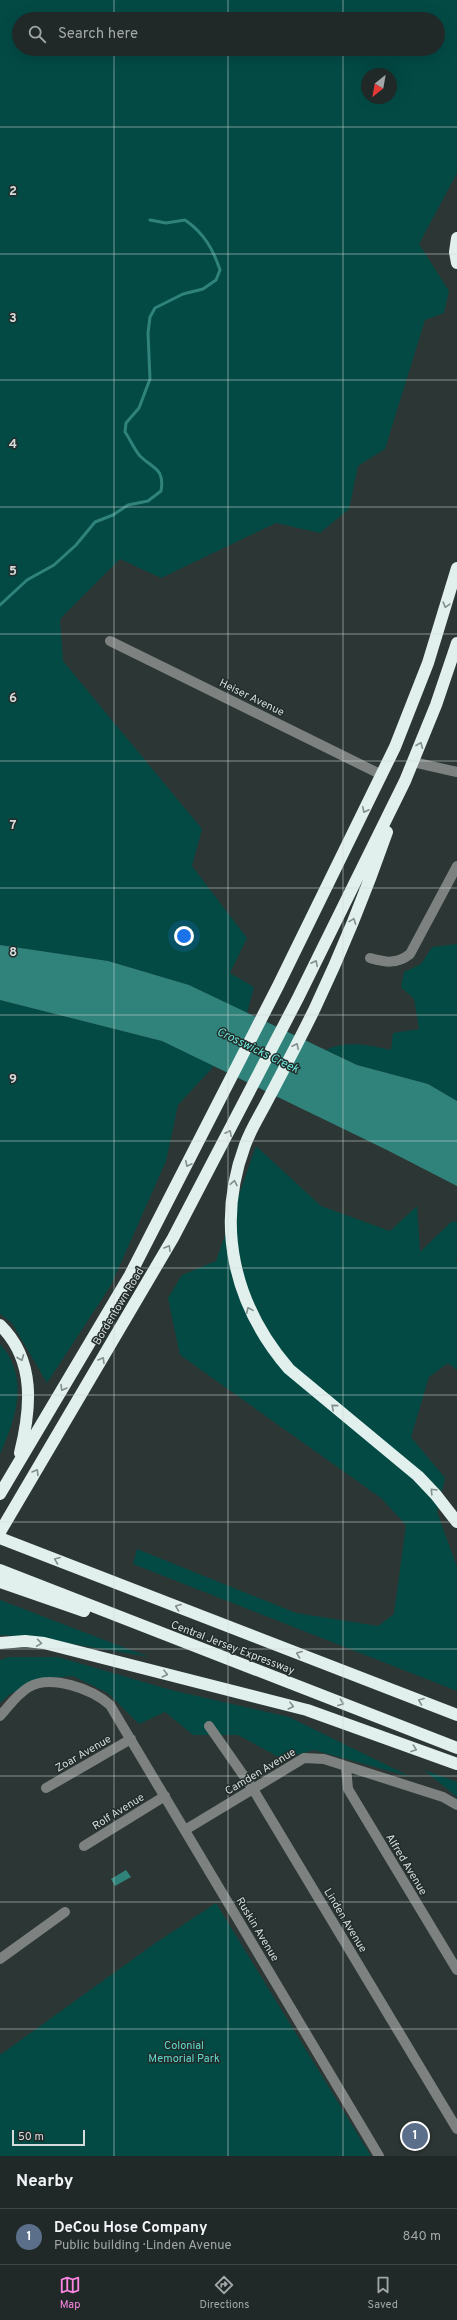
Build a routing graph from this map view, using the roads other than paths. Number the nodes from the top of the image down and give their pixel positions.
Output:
1 (457, 238) edge
2 (457, 264) edge
3 (457, 568) edge
4 (110, 641) dead end
5 (457, 643) edge
6 (455, 660) edge
7 (413, 762) junction
8 (457, 772) edge
9 (382, 775) junction
10 (405, 781) junction
11 (457, 866) edge
12 (370, 958) dead end
13 (0, 1325) edge
14 (17, 1465) junction
15 (0, 1494) edge
16 (457, 1522) edge
17 (0, 1532) edge
18 (0, 1538) edge
19 (0, 1570) edge
20 (0, 1582) edge
21 (0, 1643) edge
22 (227, 1658) junction
23 (457, 1715) edge
24 (0, 1716) edge
25 (209, 1726) dead end
26 (131, 1739) junction
27 (457, 1748) edge
28 (457, 1764) edge
29 (346, 1767) junction
30 (46, 1788) dead end
31 (253, 1789) junction
32 (165, 1796) junction
33 (457, 1805) edge
34 (185, 1830) junction
35 (84, 1846) dead end
36 (65, 1912) dead end
37 (0, 1958) edge
38 (457, 1970) edge
39 (457, 2129) edge
40 (380, 2156) edge

1 - 2 highway
3 -> 9 highway, Bordentown Road
4 - 9 street, Heiser Avenue
5 - 6 highway
7 -> 6 highway
7 - 8 street
7 - 10 highway
9 -> 14 highway, Bordentown Road
16 -> 10 highway
17 -> 10 highway, Bordentown Road
11 - 12 street
13 -> 14 highway
14 - 15 highway, Bordentown Road
23 -> 18 highway, Central Jersey Expressway
19 - 22 highway, Central Jersey Expressway
20 - 22 highway
21 -> 28 highway
22 -> 27 highway, Central Jersey Expressway
24 - 26 street, Ruskin Avenue
25 - 31 street, Linden Avenue
26 - 30 street, Zoar Avenue
26 - 32 street, Ruskin Avenue
29 - 31 street, Camden Avenue
29 - 33 street, Camden Avenue
29 - 38 street, Alfred Avenue
31 - 34 street, Camden Avenue
31 - 39 street, Linden Avenue
32 - 34 street, Ruskin Avenue
32 - 35 street, Rolf Avenue
34 - 40 street, Ruskin Avenue
36 - 37 street

